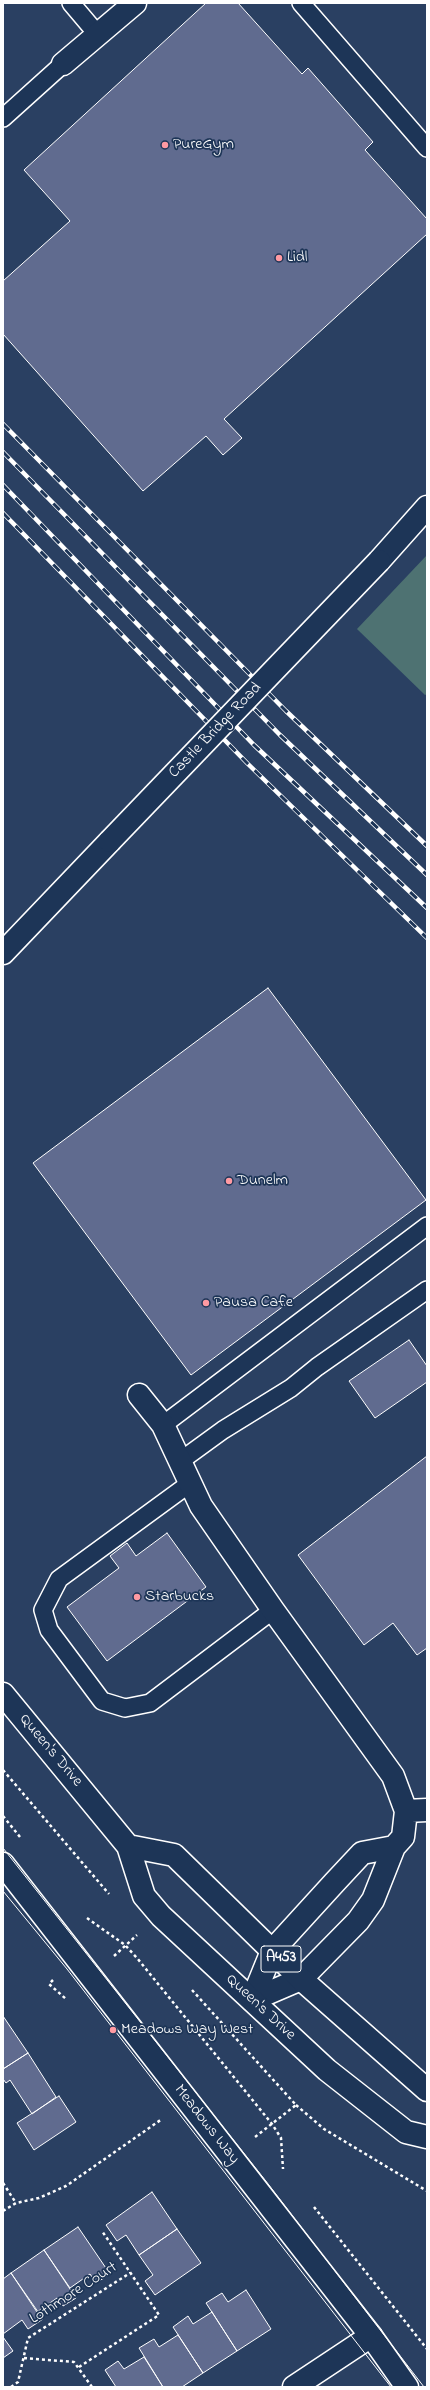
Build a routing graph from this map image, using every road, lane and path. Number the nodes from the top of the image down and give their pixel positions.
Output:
1 (70, 3) edge
2 (135, 3) edge
3 (301, 3) edge
4 (98, 34) junction
5 (63, 64) joint
6 (3, 118) edge
7 (427, 148) edge
8 (427, 508) edge
9 (3, 954) edge
10 (427, 1226) edge
11 (427, 1290) edge
12 (139, 1395) dead end
13 (163, 1424) junction
14 (179, 1462) junction
15 (189, 1484) junction
16 (273, 1610) junction
17 (3, 1694) edge
18 (3, 1770) edge
19 (417, 1811) edge
20 (3, 1816) edge
21 (23, 1841) dead end
22 (128, 1846) junction
23 (394, 1847) junction
24 (3, 1864) edge
25 (112, 1898) dead end
26 (82, 1915) dead end
27 (272, 1951) junction
28 (301, 1979) junction
29 (186, 1984) dead end
30 (252, 2000) junction
31 (427, 2090) edge
32 (296, 2105) junction
33 (163, 2118) dead end
34 (272, 2124) junction
35 (427, 2137) edge
36 (253, 2138) dead end
37 (286, 2174) dead end
38 (3, 2183) edge
39 (427, 2191) edge
40 (16, 2203) junction
41 (311, 2204) dead end
42 (3, 2211) edge
43 (102, 2231) dead end
44 (130, 2272) junction
45 (370, 2336) junction
46 (427, 2349) edge
47 (24, 2358) junction
48 (79, 2367) junction
49 (11, 2387) edge
50 (92, 2387) edge
51 (294, 2387) edge
52 (407, 2387) edge

1 - 4 lane
2 - 4 street
3 - 7 lane
4 - 5 street
5 - 6 lane
8 - 9 street, Castle Bridge Road, bridge
10 - 13 lane
11 - 14 lane
12 - 13 street
13 - 14 street
14 - 15 street
15 - 16 street
15 - 16 lane
16 - 19 street
17 - 22 street, Queen's Drive
18 - 25 path
19 - 23 street
20 - 21 path
22 - 27 street, A453
22 - 30 street, Queen's Drive
23 - 27 street
23 - 28 street
24 - 45 street, Meadows Way
26 - 34 path
27 - 28 street, A453
27 - 30 street
28 - 30 street
28 - 31 street, A453
29 - 32 path
30 - 35 street, Queen's Drive
32 - 34 path
32 - 39 path
33 - 40 path
34 - 36 path
34 - 37 path
38 - 40 path
40 - 42 path
41 - 46 path
43 - 44 path, Lothmore Court
44 - 47 path, Lothmore Court
44 - 48 path, Lothmore Court
45 - 51 street
45 - 52 street, Meadows Way
47 - 48 path
47 - 49 path, Lothmore Court
48 - 50 path

